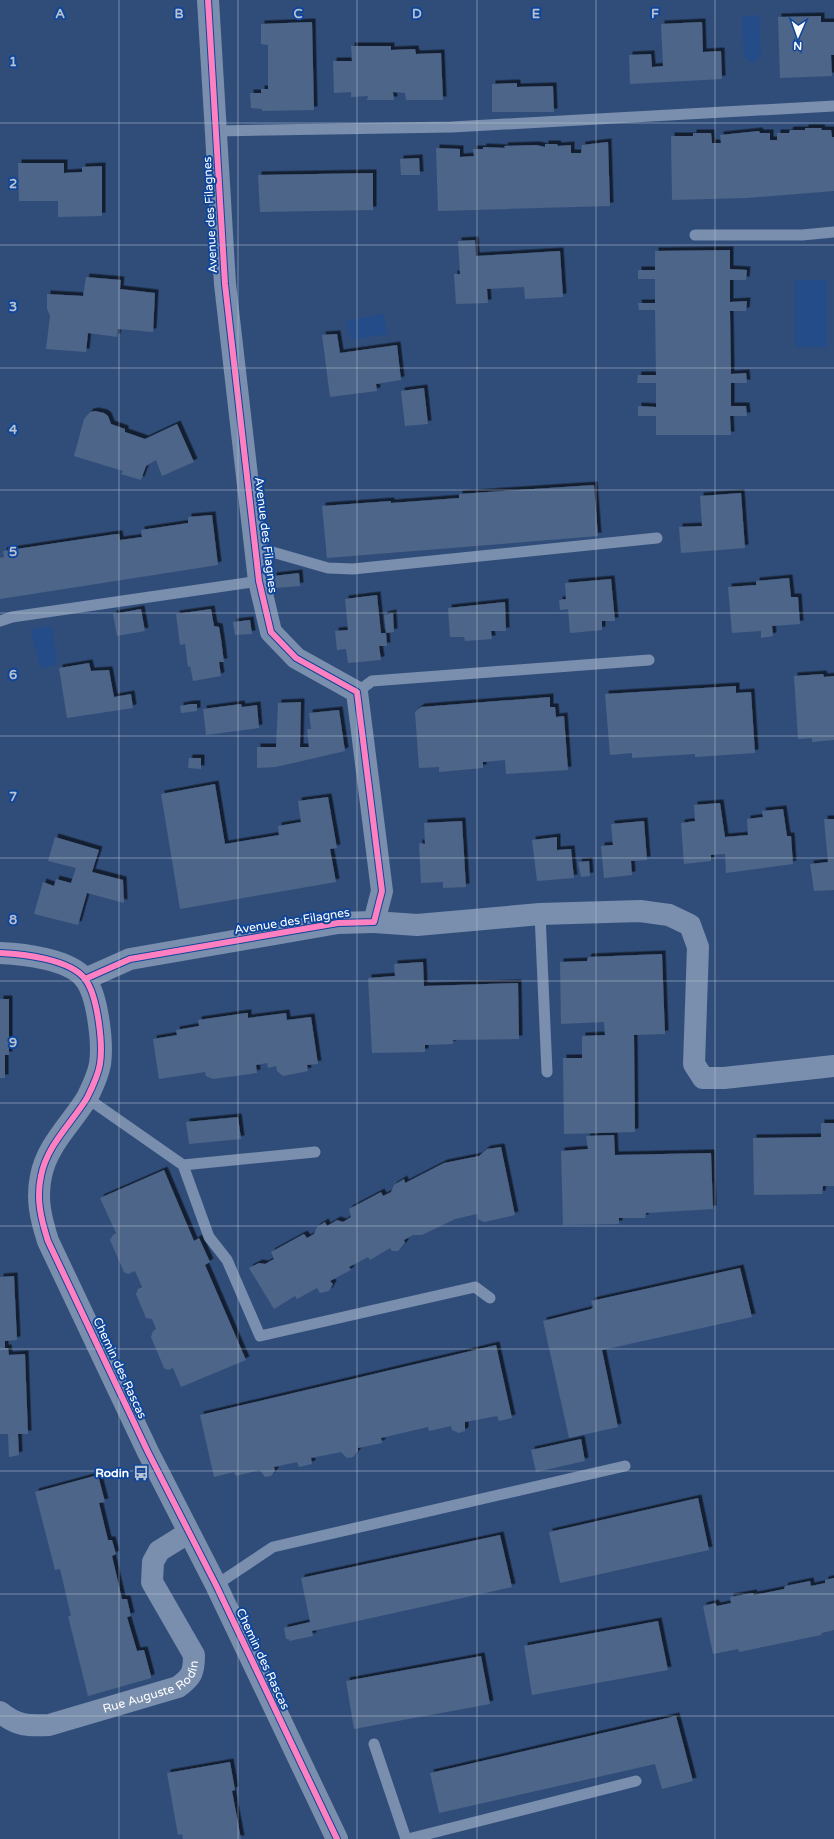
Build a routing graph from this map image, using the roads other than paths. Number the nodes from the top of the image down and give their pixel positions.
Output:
1 (208, 0) edge
2 (834, 106) edge
3 (216, 131) junction
4 (834, 232) edge
5 (695, 235) dead end
6 (657, 538) dead end
7 (255, 547) junction
8 (259, 581) junction
9 (0, 621) edge
10 (649, 660) dead end
11 (357, 692) junction
12 (540, 914) junction
13 (374, 922) junction
14 (0, 953) edge
15 (85, 979) junction
16 (834, 1066) edge
17 (547, 1072) dead end
18 (87, 1098) junction
19 (314, 1152) dead end
20 (183, 1165) junction
21 (490, 1298) dead end
22 (625, 1466) dead end
23 (188, 1533) junction
24 (216, 1585) junction
25 (0, 1712) edge
26 (374, 1744) dead end
27 (636, 1781) dead end
28 (337, 1839) edge
29 (407, 1839) edge

1 - 3 street, Avenue des Filagnes
2 - 3 lane
3 - 7 street, Avenue des Filagnes
4 - 5 lane
6 - 7 lane
7 - 8 street, Avenue des Filagnes
8 - 9 lane
8 - 11 street, Avenue des Filagnes
10 - 11 lane
11 - 13 street
12 - 13 street, Avenue des Filagnes
12 - 16 street, Avenue des Filagnes
12 - 17 lane
13 - 15 street, Avenue des Filagnes
14 - 15 street
15 - 18 street, Chemin des Rascas
18 - 20 lane
18 - 23 street, Chemin des Rascas
19 - 20 lane
20 - 21 lane
22 - 24 lane
23 - 24 street, Chemin des Rascas
23 - 25 street, Rue Auguste Rodin
24 - 28 street, Chemin des Rascas
26 - 29 lane
27 - 29 lane

